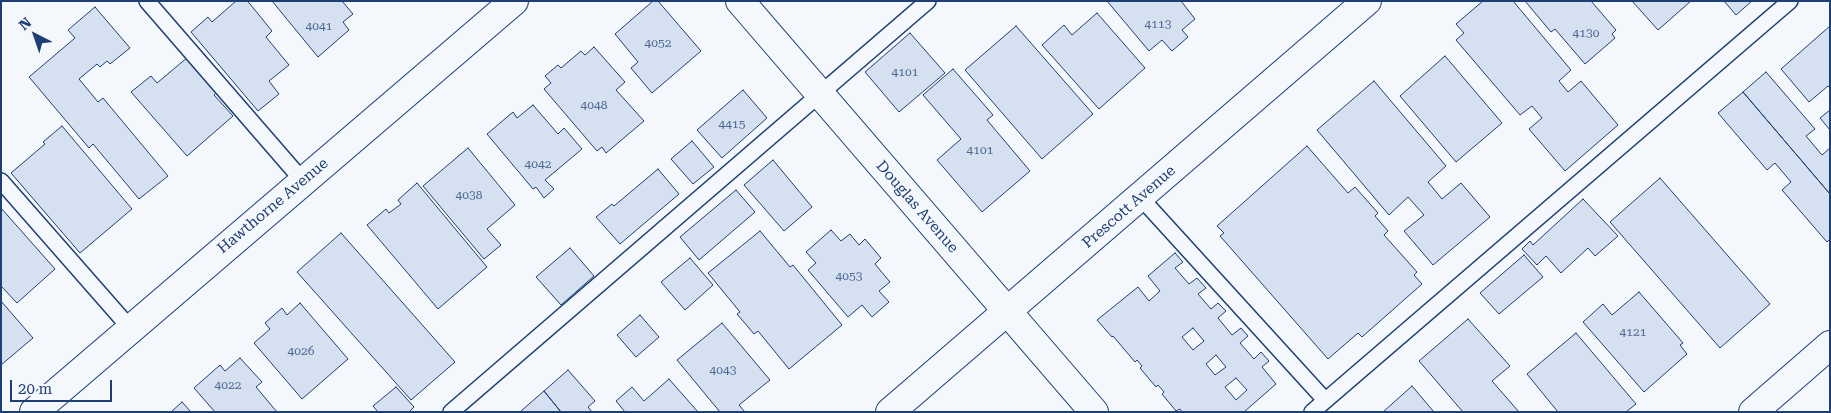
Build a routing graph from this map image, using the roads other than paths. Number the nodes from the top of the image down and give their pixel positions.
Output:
1 (147, 1) edge
2 (514, 1) edge
3 (740, 1) edge
4 (928, 1) edge
5 (1367, 1) edge
6 (1790, 1) edge
7 (820, 94) junction
8 (303, 181) junction
9 (1, 182) edge
10 (1140, 197) junction
11 (1007, 312) junction
12 (130, 328) junction
13 (1830, 345) edge
14 (1325, 400) junction
15 (34, 412) edge
16 (451, 412) edge
17 (890, 412) edge
18 (1094, 412) edge
19 (1312, 412) edge
20 (1753, 412) edge

1 - 8 lane
2 - 8 street, Hawthorne Avenue
3 - 7 street, Douglas Avenue
4 - 7 lane
5 - 10 street, Prescott Avenue
6 - 14 lane
7 - 11 street, Douglas Avenue
7 - 16 lane
8 - 12 street, Hawthorne Avenue
9 - 12 lane
10 - 11 street, Prescott Avenue
10 - 14 lane
11 - 17 street, Prescott Avenue
11 - 18 street, Douglas Avenue
12 - 15 street, Hawthorne Avenue
13 - 20 street
14 - 19 lane

